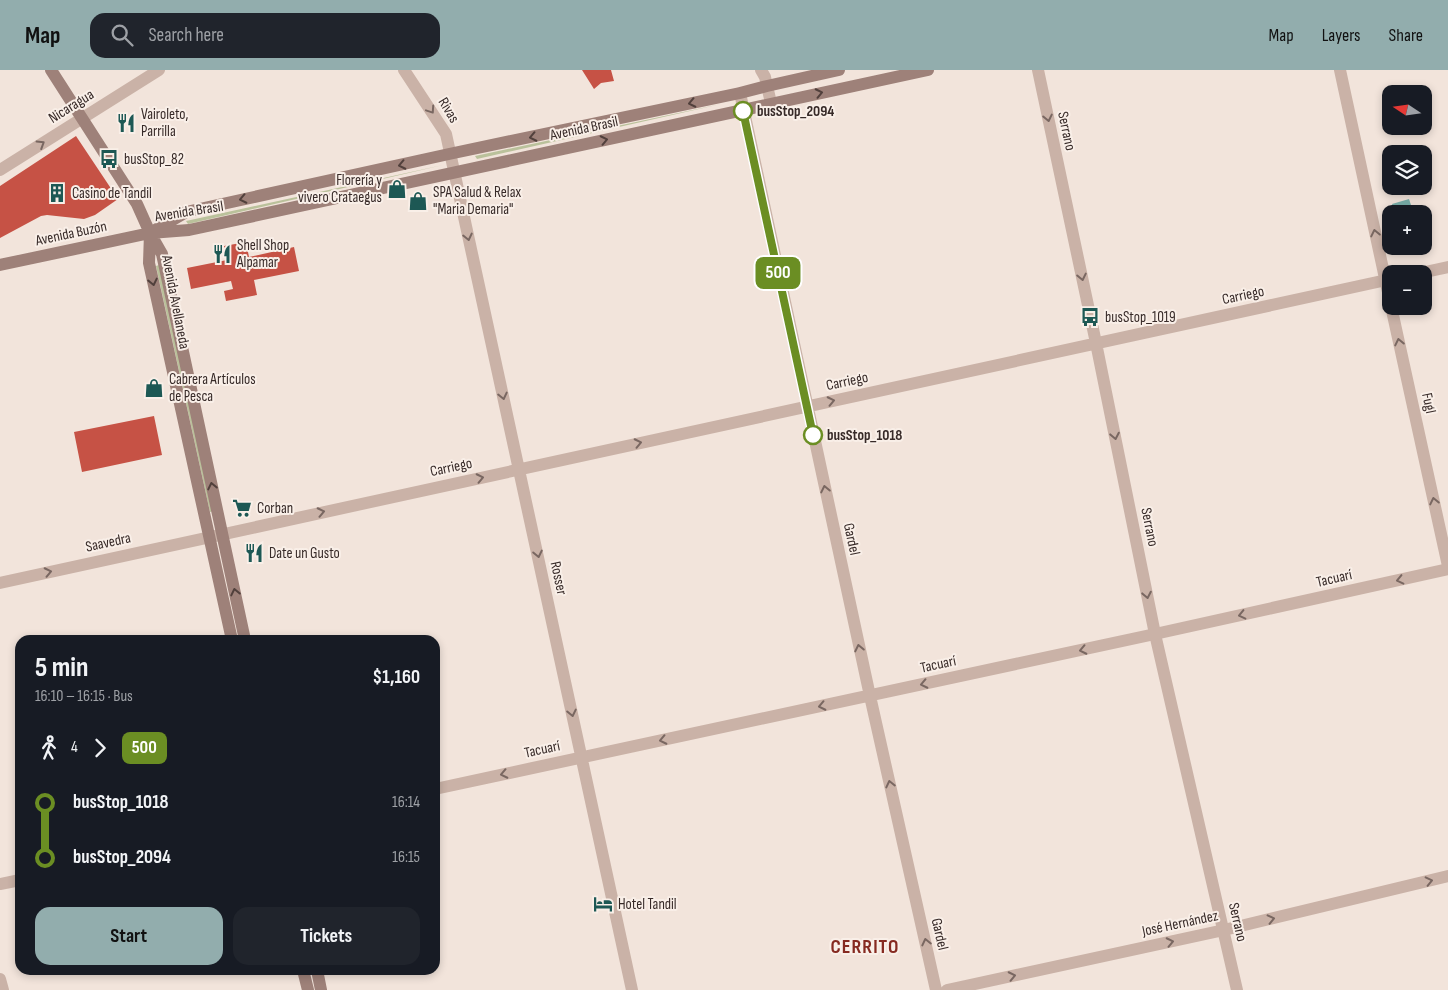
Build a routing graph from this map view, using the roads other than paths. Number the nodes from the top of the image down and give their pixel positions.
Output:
1 (52, 70) edge
2 (160, 70) edge
3 (404, 70) edge
4 (839, 70) edge
5 (928, 70) edge
6 (1038, 70) edge
7 (1340, 70) edge
8 (766, 76) edge
9 (740, 93) junction
10 (771, 103) junction
11 (743, 110) junction
12 (82, 118) junction
13 (449, 154) junction
14 (0, 170) edge
15 (453, 172) junction
16 (150, 233) junction
17 (0, 265) edge
18 (1385, 265) edge
19 (1448, 267) edge
20 (1432, 270) edge
21 (1382, 281) edge
22 (1393, 315) edge
23 (1096, 344) junction
24 (807, 407) junction
25 (519, 469) junction
26 (216, 535) junction
27 (1448, 567) edge
28 (0, 582) edge
29 (1155, 634) junction
30 (231, 635) edge
31 (244, 635) edge
32 (870, 696) junction
33 (581, 758) junction
34 (440, 788) edge
35 (1448, 876) edge
36 (15, 881) edge
37 (0, 884) edge
38 (1224, 930) junction
39 (305, 975) edge
40 (318, 975) edge
41 (0, 978) edge
42 (2, 990) edge
43 (308, 990) edge
44 (321, 990) edge
45 (632, 990) edge
46 (936, 990) edge
47 (947, 990) edge
48 (1237, 990) edge

1 - 12 main road
2 - 12 street, Nicaragua
3 -> 13 street, Rivas
4 - 8 main road, Avenida Brasil
10 -> 5 main road, Avenida Brasil
6 -> 23 street, Serrano
18 -> 7 street, Fugl
8 - 9 main road, Avenida Brasil
8 - 10 street
9 - 11 street, Gardel
9 -> 13 main road, Avenida Brasil
10 - 11 main road, Avenida Brasil
15 -> 11 main road, Avenida Brasil
11 - 24 street, Gardel
14 -> 12 street, Nicaragua
12 - 16 main road
13 - 15 street, Rivas
13 -> 16 main road, Avenida Brasil
15 - 16 main road, Avenida Brasil
15 -> 25 street, Rosser
16 - 17 main road, Avenida Buzón
16 - 26 main road, Avenida Avellaneda
19 - 20 street
21 - 23 street, Carriego
27 -> 22 street, Fugl
24 -> 23 street, Carriego
23 -> 29 street, Serrano
25 -> 24 street, Carriego
32 -> 24 street, Gardel
26 -> 25 street, Carriego
25 -> 33 street, Rosser
28 -> 26 street, Saavedra
26 - 30 main road, Avenida Avellaneda
31 -> 26 main road, Avenida Avellaneda
27 -> 29 street, Tacuarí
29 -> 32 street, Tacuarí
29 - 38 street, Serrano
32 -> 33 street, Tacuarí
46 -> 32 street, Gardel
33 -> 34 street, Tacuarí
33 - 45 street, Rosser
38 -> 35 street, José Hernández
36 - 37 street
47 -> 38 street, José Hernández
38 - 48 street, Serrano
39 - 43 main road
40 - 44 main road
41 - 42 street

